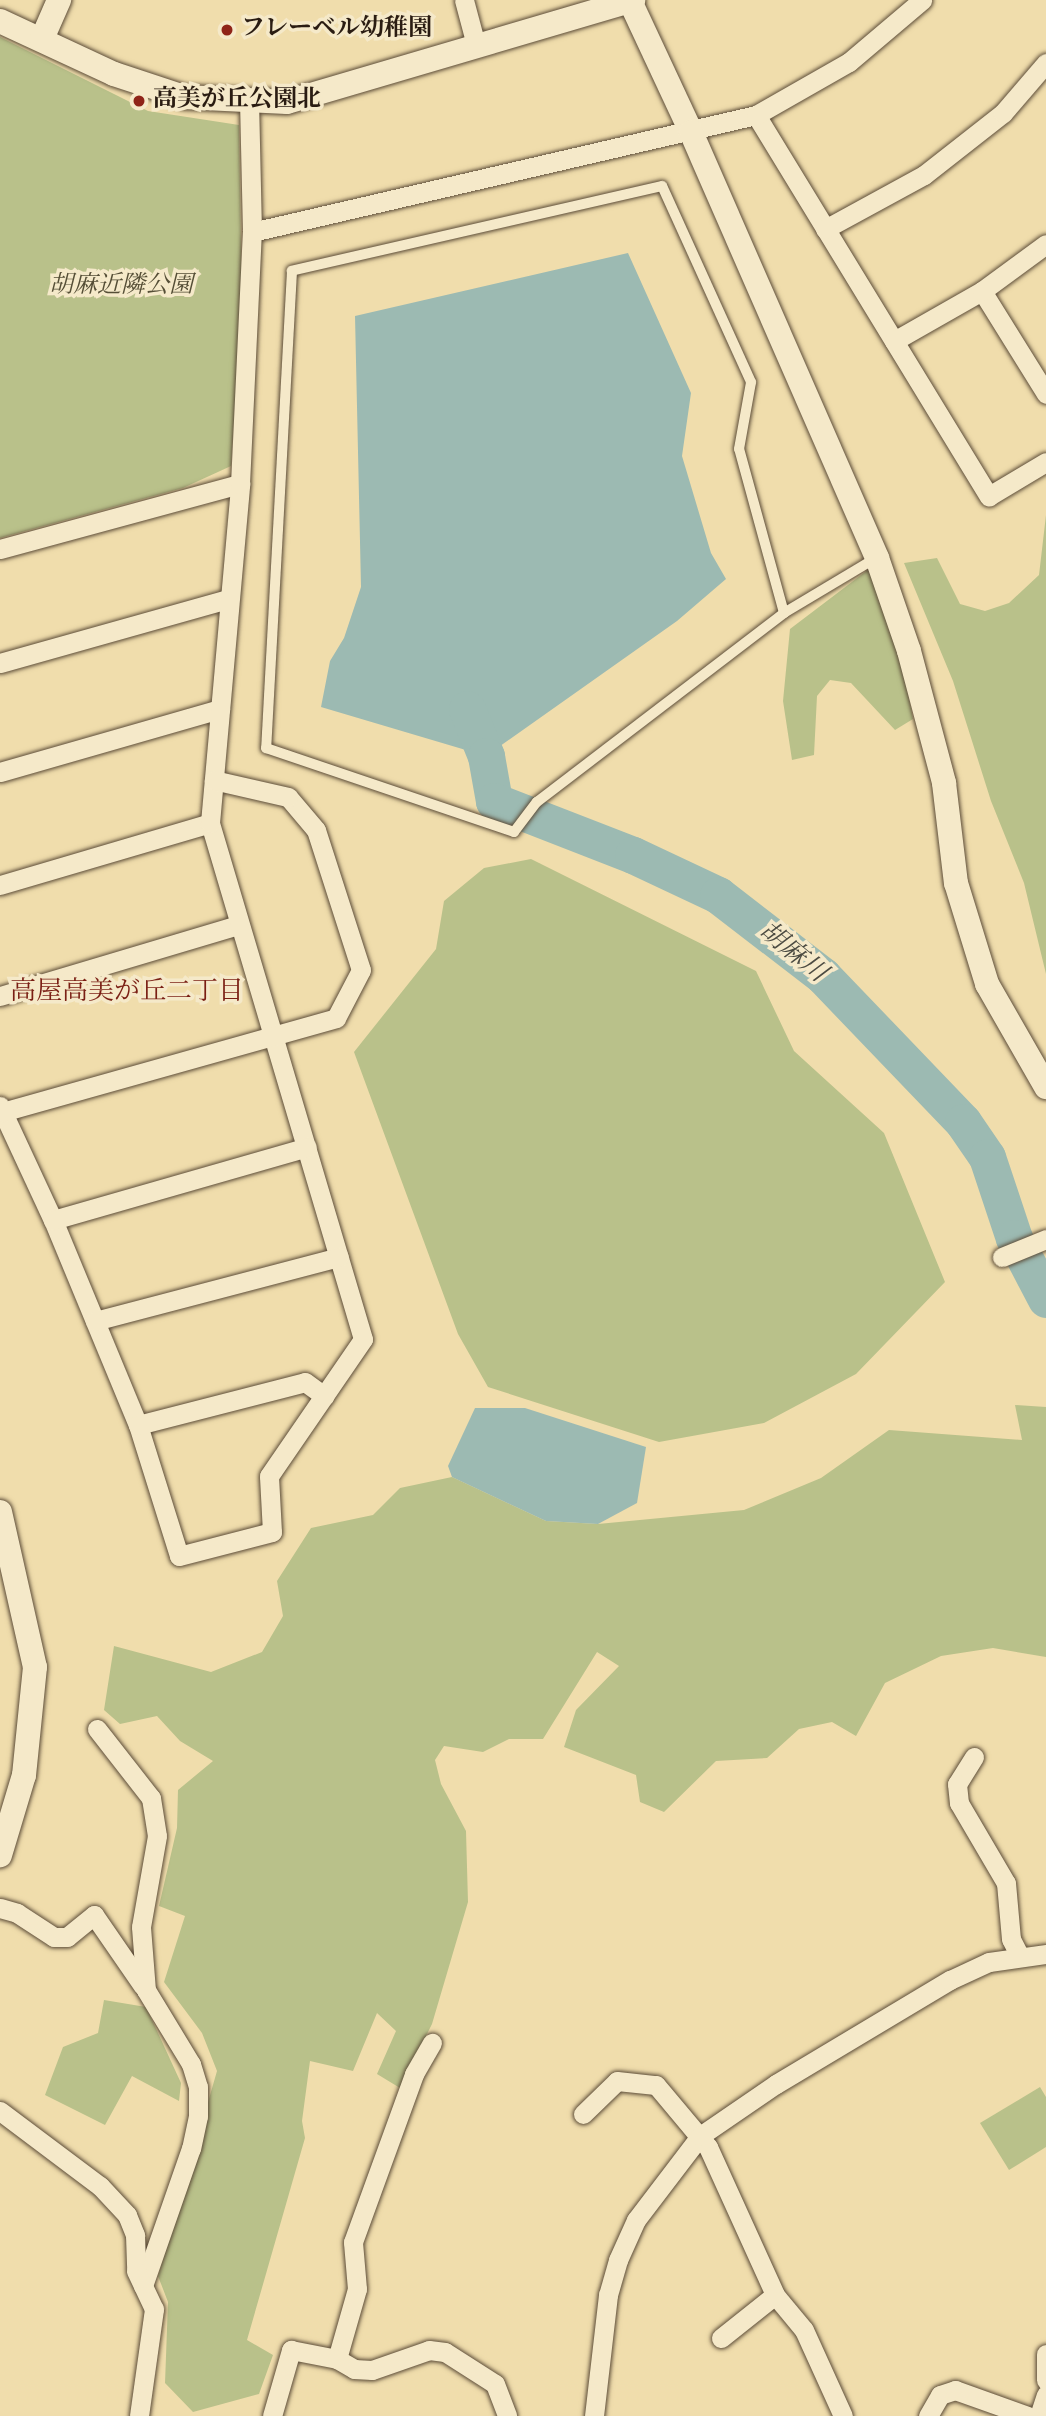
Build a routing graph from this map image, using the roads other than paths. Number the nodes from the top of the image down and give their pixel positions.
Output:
1 (59, 0) edge
2 (464, 0) edge
3 (922, 0) edge
4 (631, 1) edge
5 (0, 21) edge
6 (42, 39) junction
7 (476, 45) junction
8 (1046, 64) edge
9 (249, 103) junction
10 (755, 115) junction
11 (691, 132) junction
12 (825, 229) junction
13 (252, 232) junction
14 (1046, 244) edge
15 (982, 291) junction
16 (894, 341) junction
17 (1046, 394) edge
18 (1046, 462) edge
19 (240, 484) junction
20 (0, 550) edge
21 (877, 558) junction
22 (228, 599) junction
23 (785, 613) junction
24 (0, 663) edge
25 (220, 709) junction
26 (0, 772) edge
27 (214, 780) junction
28 (210, 823) junction
29 (0, 885) edge
30 (238, 925) junction
31 (0, 996) edge
32 (270, 1034) junction
33 (1046, 1087) edge
34 (1, 1109) edge
35 (307, 1147) junction
36 (53, 1220) junction
37 (1046, 1239) edge
38 (1002, 1256) dead end
39 (339, 1257) junction
40 (95, 1321) junction
41 (324, 1396) junction
42 (138, 1425) junction
43 (0, 1512) edge
44 (97, 1729) dead end
45 (974, 1757) dead end
46 (0, 1855) edge
47 (0, 1908) edge
48 (1046, 1954) edge
49 (1019, 1955) junction
50 (146, 1990) junction
51 (432, 2043) dead end
52 (0, 2111) edge
53 (583, 2114) dead end
54 (700, 2136) junction
55 (143, 2287) junction
56 (775, 2295) junction
57 (721, 2338) dead end
58 (1046, 2354) edge
59 (337, 2359) junction
60 (1046, 2380) edge
61 (1046, 2395) edge
62 (139, 2416) edge
63 (272, 2416) edge
64 (506, 2416) edge
65 (594, 2416) edge
66 (844, 2416) edge
67 (928, 2416) edge
68 (1028, 2416) edge
69 (1039, 2416) edge

1 - 6 street
2 - 7 street
3 - 10 street
4 - 7 street
4 - 11 street
5 - 6 street
6 - 9 street
7 - 9 street
8 - 12 street
9 - 13 street
10 - 11 street
10 - 12 street
11 - 13 street
11 - 21 street
12 - 16 street
13 - 19 street
14 - 15 street
15 - 16 street
15 - 17 street
16 - 18 street
19 - 20 street
19 - 22 street
21 - 23 lane
21 - 33 street
22 - 24 street
22 - 25 street
23 - 23 lane
25 - 26 street
25 - 27 street
27 - 28 street
27 - 32 street
28 - 29 street
28 - 30 street
30 - 31 street
30 - 32 street
32 - 34 street
32 - 35 street
34 - 36 street
35 - 36 street
35 - 39 street
36 - 40 street
37 - 38 street
39 - 40 street
39 - 41 street
40 - 42 street
41 - 42 street
41 - 42 street
43 - 46 street
44 - 50 street
45 - 49 street
47 - 50 street
48 - 49 street
49 - 54 street
50 - 55 street
51 - 59 street
52 - 55 street
53 - 54 street
54 - 56 street
54 - 65 street
55 - 62 street
56 - 57 street
56 - 66 street
58 - 60 street
59 - 63 street
59 - 64 street
61 - 69 street
67 - 68 street

